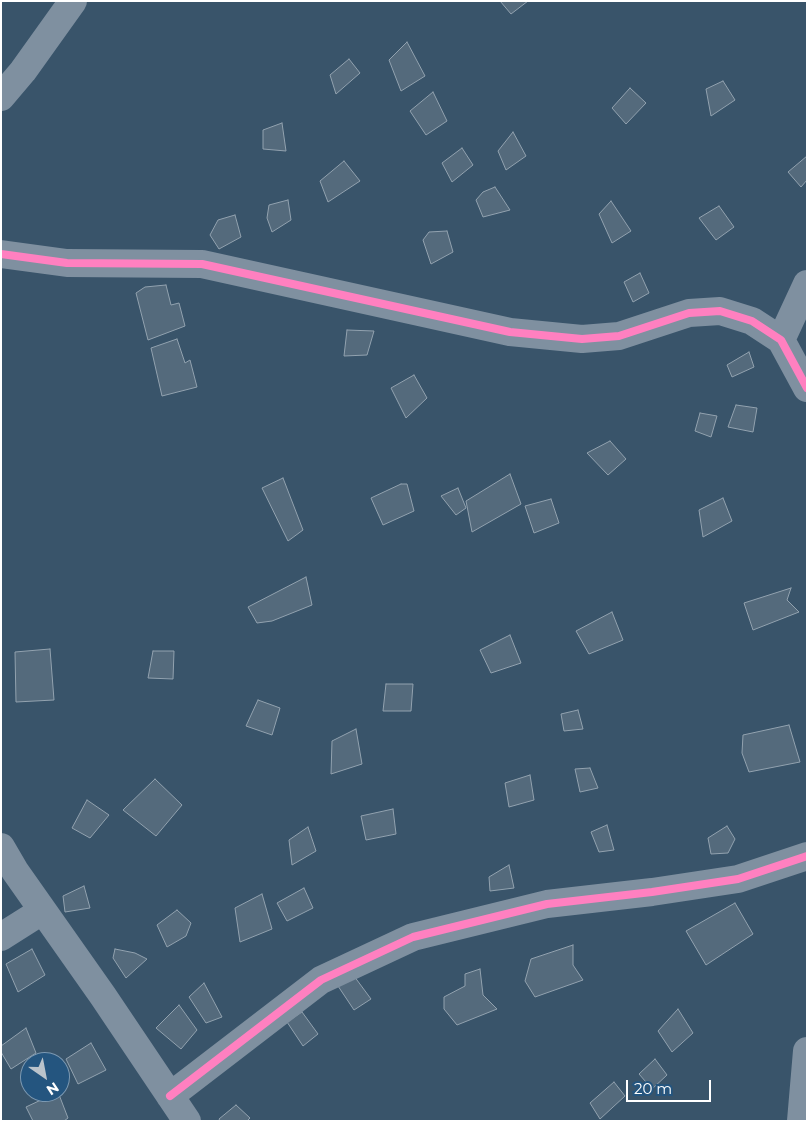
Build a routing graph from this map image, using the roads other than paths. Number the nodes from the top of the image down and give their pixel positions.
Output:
1 (73, 1) edge
2 (1, 97) edge
3 (1, 254) edge
4 (807, 284) edge
5 (781, 340) junction
6 (807, 388) edge
7 (1, 847) edge
8 (807, 856) edge
9 (42, 910) junction
10 (1, 937) edge
11 (807, 1052) edge
12 (170, 1096) junction
13 (186, 1121) edge
14 (801, 1121) edge

1 - 2 street
3 - 5 street
4 - 5 street
5 - 6 street
7 - 9 street
8 - 12 street
9 - 10 street
9 - 12 street
11 - 14 street
12 - 13 street

